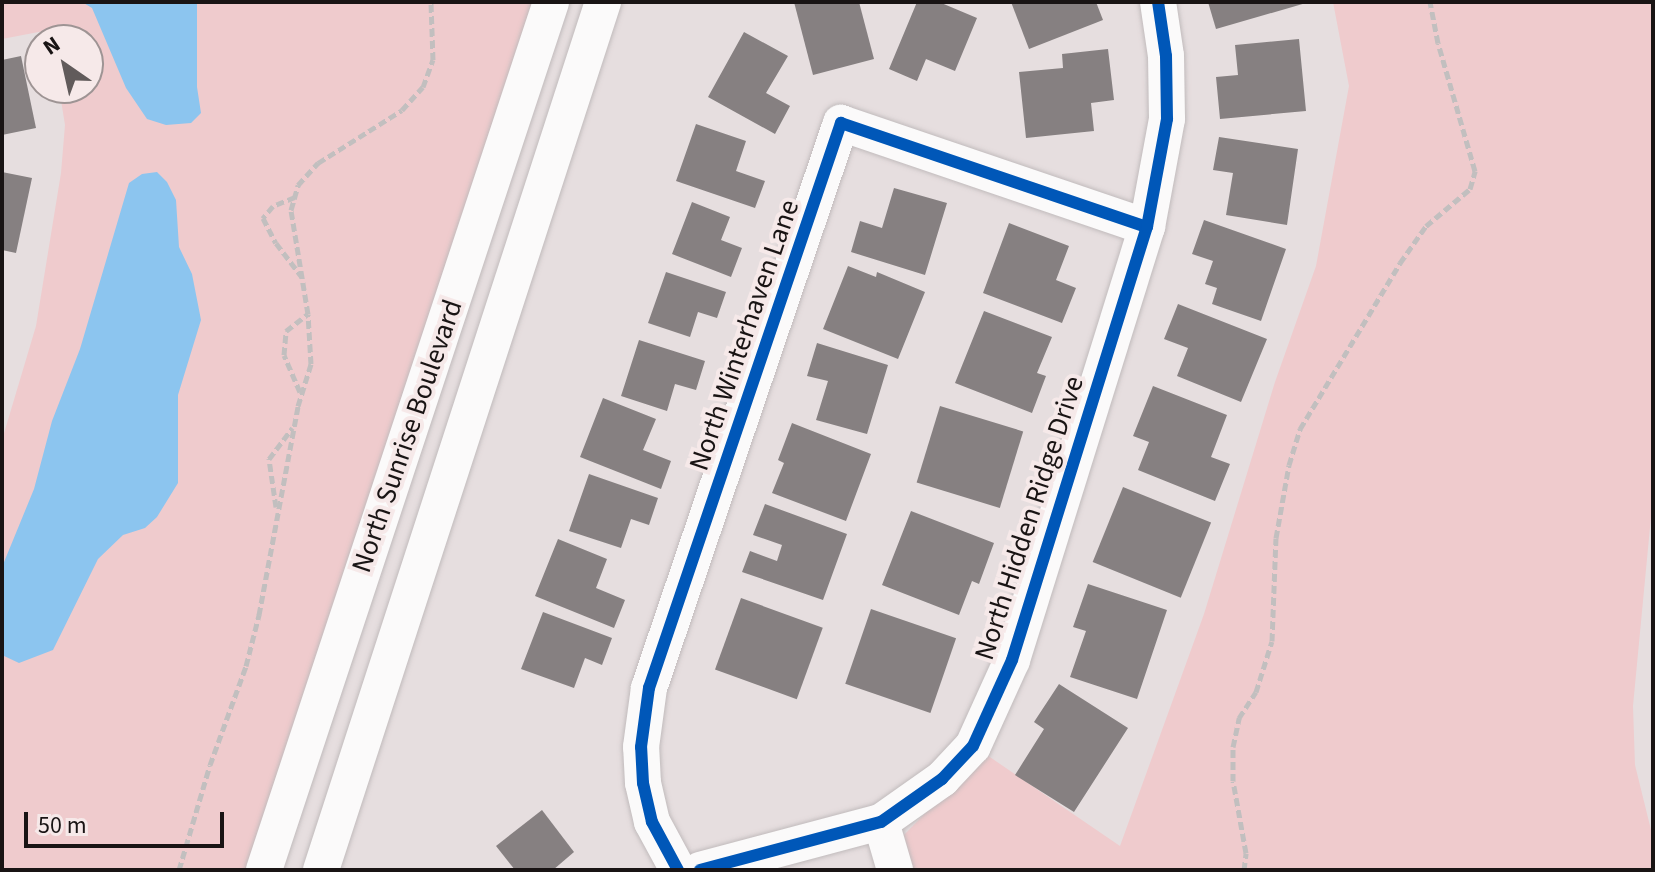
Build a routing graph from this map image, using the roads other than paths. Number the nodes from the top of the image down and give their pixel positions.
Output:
1 (551, 2) edge
2 (603, 2) edge
3 (1158, 2) edge
4 (1147, 227) junction
5 (881, 822) junction
6 (264, 870) edge
7 (321, 870) edge
8 (678, 870) edge
9 (700, 870) edge
10 (895, 870) edge

1 - 6 street, North Sunrise Boulevard
2 - 7 street, North Sunrise Boulevard
3 - 4 street, North Hidden Ridge Drive
4 - 5 street, North Hidden Ridge Drive
4 - 8 street, North Winterhaven Lane
5 - 9 street, North Hidden Ridge Drive
5 - 10 street

